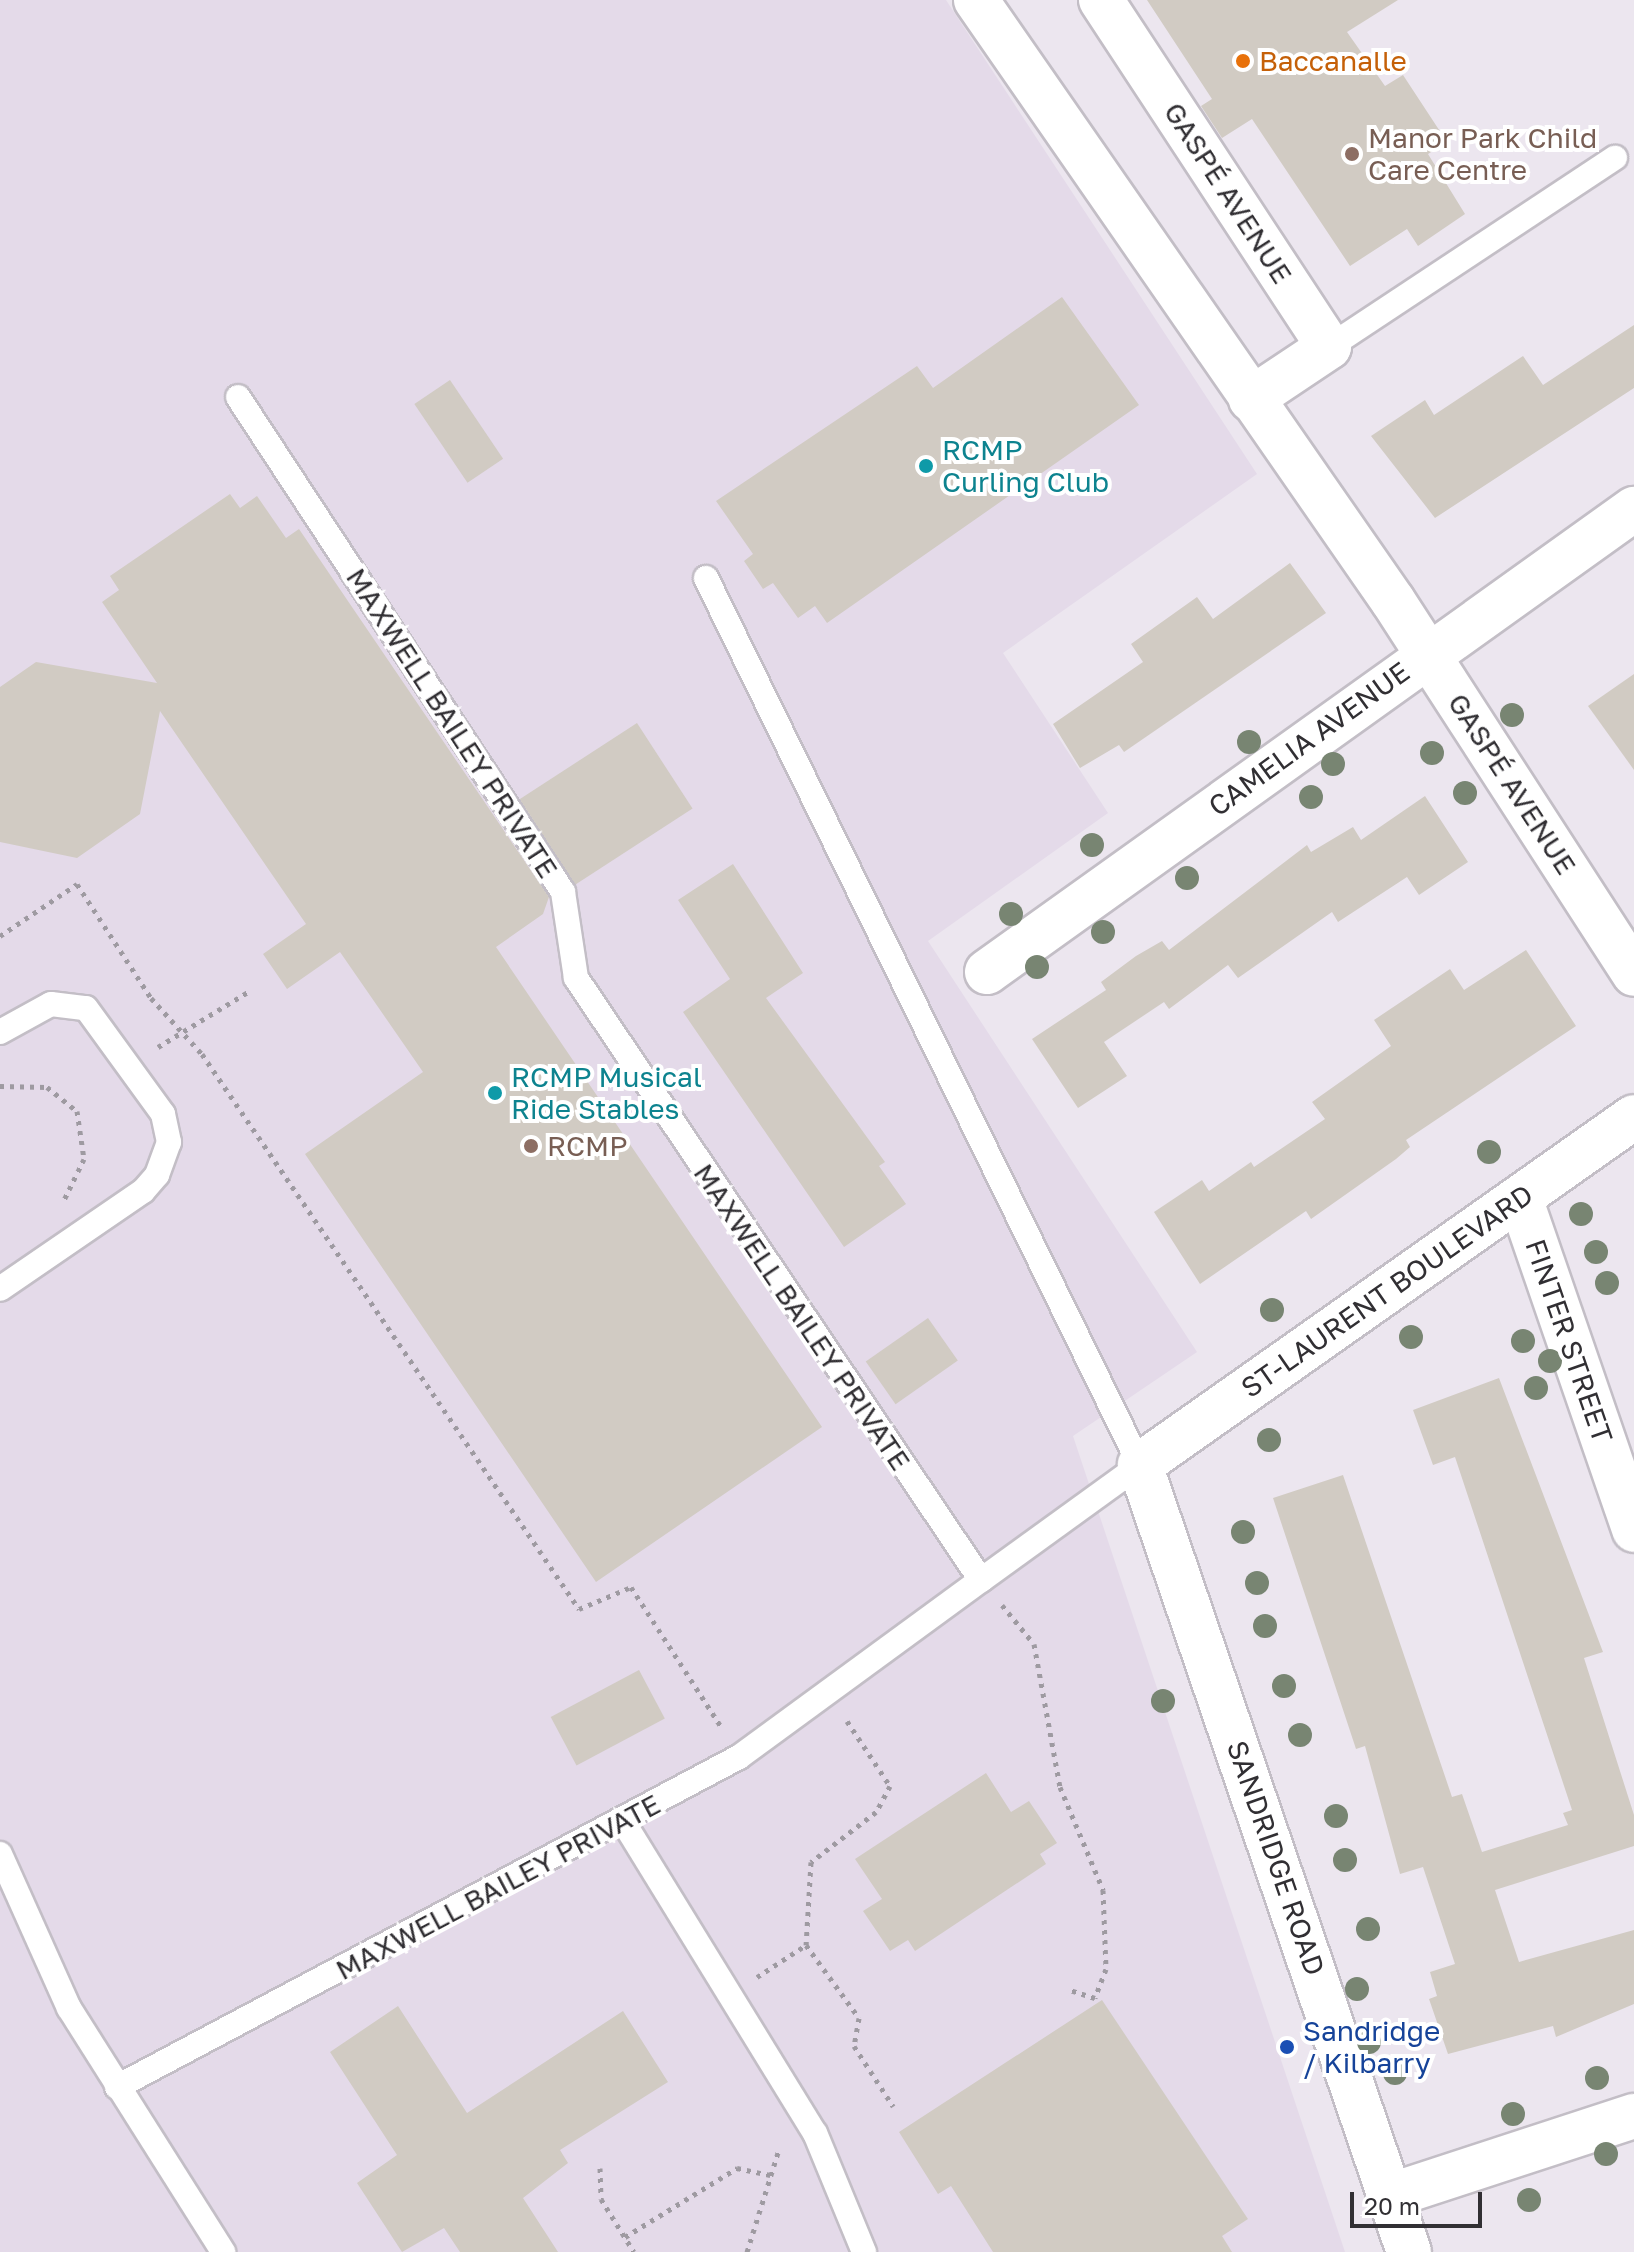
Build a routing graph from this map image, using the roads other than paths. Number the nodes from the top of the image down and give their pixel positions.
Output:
1 (976, 0) edge
2 (1101, 0) edge
3 (1615, 158) dead end
4 (1329, 347) junction
5 (238, 397) dead end
6 (1251, 399) junction
7 (1634, 509) edge
8 (706, 578) dead end
9 (1428, 653) junction
10 (987, 972) dead end
11 (1634, 974) edge
12 (0, 1032) edge
13 (1634, 1117) edge
14 (1520, 1198) junction
15 (0, 1289) edge
16 (1140, 1465) junction
17 (1634, 1530) edge
18 (981, 1580) junction
19 (624, 1823) junction
20 (0, 1854) edge
21 (117, 2087) junction
22 (1634, 2116) edge
23 (1392, 2195) junction
24 (223, 2252) edge
25 (864, 2252) edge
26 (1409, 2252) edge

1 - 6 street, GASPÉ AVENUE
2 - 4 street, GASPÉ AVENUE
3 - 4 lane
4 - 6 street
5 - 18 lane, MAXWELL BAILEY PRIVATE
6 - 9 street, GASPÉ AVENUE
7 - 9 street, CAMELIA AVENUE
8 - 16 lane
9 - 10 street, CAMELIA AVENUE
9 - 11 street, GASPÉ AVENUE
12 - 15 lane
13 - 14 street, ST-LAURENT BOULEVARD
14 - 16 street, ST-LAURENT BOULEVARD
14 - 17 street, FINTER STREET
16 - 18 lane, MAXWELL BAILEY PRIVATE
16 - 23 street, SANDRIDGE ROAD
18 - 19 lane, MAXWELL BAILEY PRIVATE
19 - 21 lane, MAXWELL BAILEY PRIVATE
19 - 25 lane
20 - 21 lane
21 - 24 lane
22 - 23 street
23 - 26 street, SANDRIDGE ROAD

